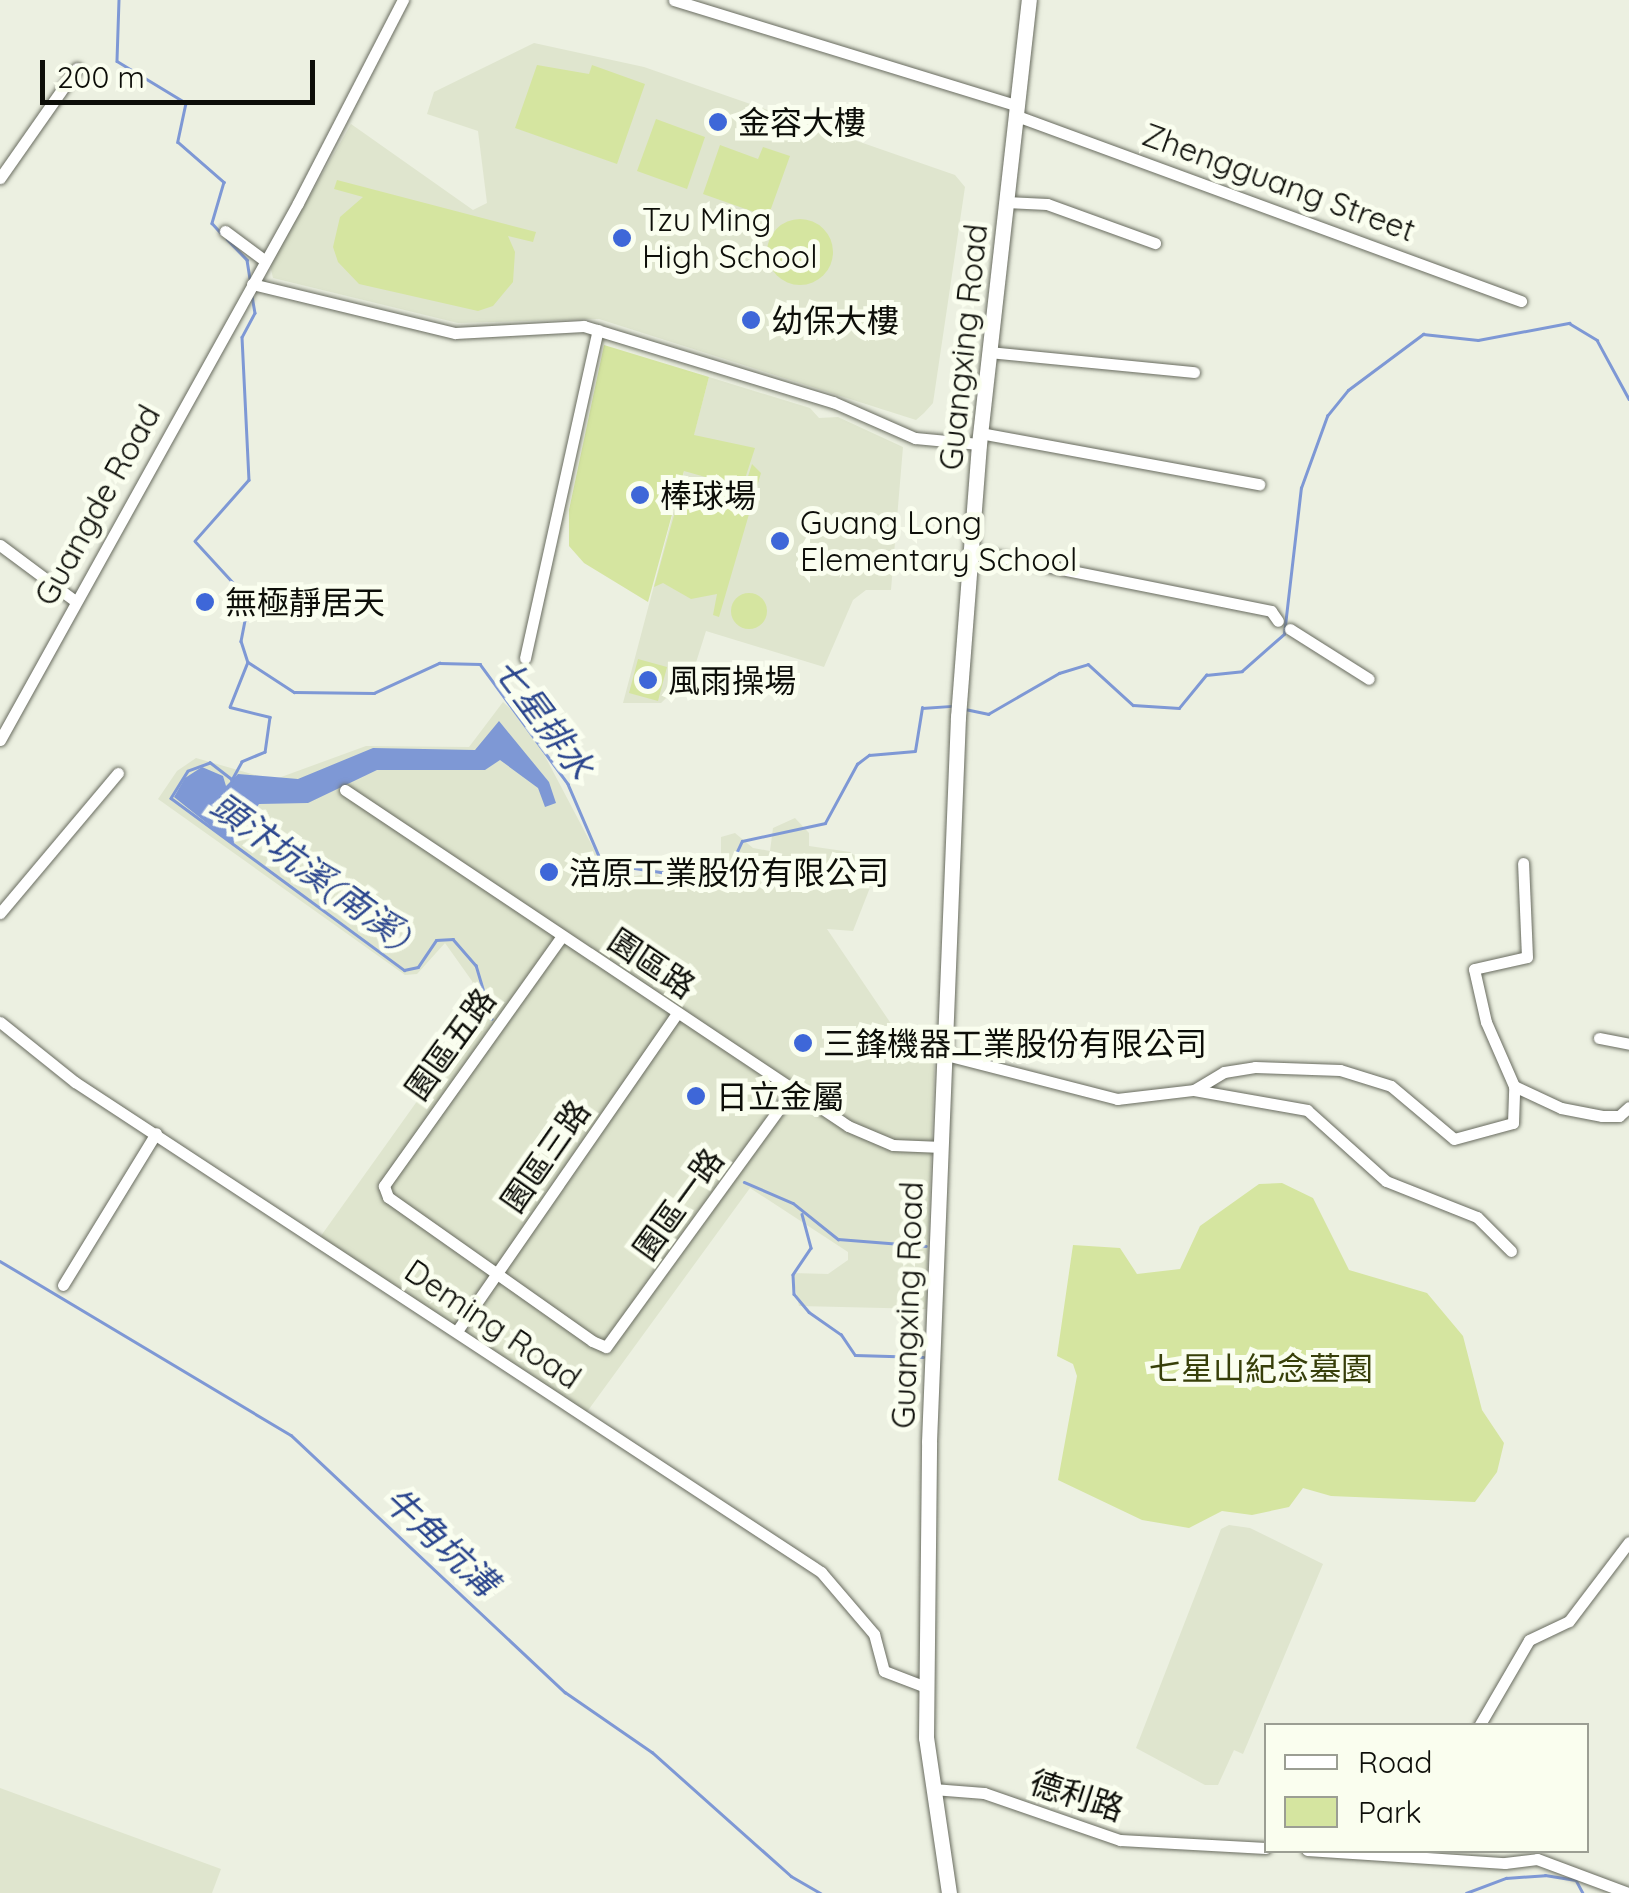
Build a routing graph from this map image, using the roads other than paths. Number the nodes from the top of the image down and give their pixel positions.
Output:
1 (403, 0) edge
2 (674, 0) edge
3 (1029, 0) edge
4 (77, 68) dead end
5 (1017, 111) junction
6 (0, 178) edge
7 (1006, 202) junction
8 (224, 231) dead end
9 (1154, 243) dead end
10 (264, 260) junction
11 (252, 284) junction
12 (1521, 302) dead end
13 (598, 330) junction
14 (989, 352) junction
15 (1194, 372) dead end
16 (979, 439) junction
17 (1259, 484) dead end
18 (0, 545) edge
19 (970, 551) junction
20 (75, 601) junction
21 (1278, 621) dead end
22 (1290, 630) dead end
23 (525, 658) dead end
24 (1369, 680) dead end
25 (0, 740) edge
26 (118, 773) dead end
27 (345, 790) dead end
28 (1523, 863) dead end
29 (0, 913) edge
30 (562, 936) junction
31 (678, 1013) junction
32 (0, 1022) edge
33 (1599, 1038) dead end
34 (1629, 1044) edge
35 (946, 1054) junction
36 (1514, 1086) junction
37 (1194, 1090) junction
38 (792, 1091) junction
39 (1629, 1106) edge
40 (156, 1133) junction
41 (942, 1147) junction
42 (1511, 1251) dead end
43 (497, 1274) junction
44 (63, 1285) dead end
45 (457, 1331) junction
46 (1629, 1542) edge
47 (926, 1687) junction
48 (1481, 1723) edge
49 (933, 1789) junction
50 (1264, 1848) edge
51 (1391, 1853) edge
52 (1419, 1854) edge
53 (949, 1893) edge
54 (1628, 1893) edge

1 - 10 street
2 - 5 street, Zhengguang Street
3 - 5 main road, Guangxing Road
4 - 6 street
5 - 7 main road, Guangxing Road
5 - 12 street, Zhengguang Street
7 - 9 street
7 - 14 main road, Guangxing Road
8 - 10 street
10 - 11 street
11 - 13 street
11 - 20 street, Guangde Road
13 - 16 street
13 - 23 street
14 - 15 street
14 - 16 main road, Guangxing Road
16 - 17 street
16 - 19 main road, Guangxing Road
18 - 20 street
19 - 21 street
19 - 35 main road, Guangxing Road
20 - 25 street, Guangde Road
22 - 24 street
26 - 29 street
27 - 30 street, 園區路
28 - 36 street
30 - 31 street, 園區路
30 - 43 street, 園區五路
31 - 38 street, 園區路
31 - 43 street, 園區三路
32 - 40 street, Deming Road
33 - 34 street
35 - 37 street
35 - 41 main road, Guangxing Road
36 - 37 street
36 - 39 street
37 - 42 street
38 - 41 street, 園區路
38 - 43 street, 園區一路
40 - 44 street
40 - 45 street, Deming Road
41 - 47 main road, Guangxing Road
43 - 45 street, 園區三路
45 - 47 street, Deming Road
46 - 48 street
47 - 49 main road, Guangxing Road
49 - 50 street, 德利路
49 - 53 main road, Guangxing Road
51 - 52 street
52 - 54 street

